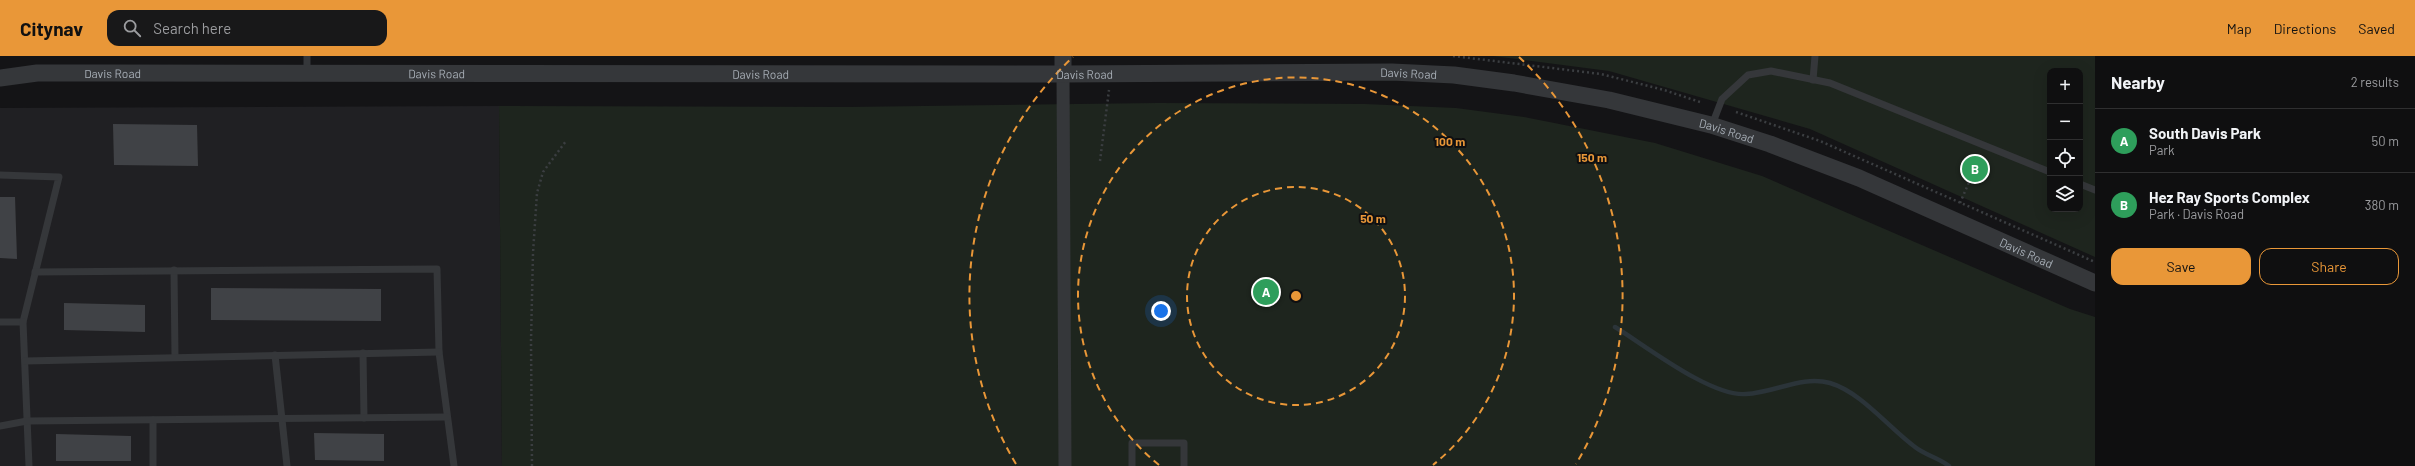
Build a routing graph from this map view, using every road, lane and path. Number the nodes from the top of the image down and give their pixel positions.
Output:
1 (307, 56) edge
2 (1063, 56) edge
3 (1453, 56) edge
4 (1815, 56) edge
5 (0, 69) edge
6 (37, 73) junction
7 (307, 73) junction
8 (1063, 74) junction
9 (0, 78) edge
10 (1813, 80) junction
11 (1109, 90) dead end
12 (1700, 102) dead end
13 (1736, 112) dead end
14 (1711, 126) junction
15 (566, 141) dead end
16 (1100, 161) dead end
17 (2047, 171) edge
18 (1973, 173) dead end
19 (0, 175) edge
20 (2083, 185) edge
21 (2095, 190) edge
22 (1960, 203) junction
23 (2095, 262) edge
24 (174, 270) junction
25 (35, 272) junction
26 (2095, 283) edge
27 (0, 322) edge
28 (23, 322) junction
29 (439, 352) junction
30 (363, 353) junction
31 (275, 355) junction
32 (175, 357) junction
33 (25, 361) junction
34 (446, 417) junction
35 (280, 418) junction
36 (364, 418) junction
37 (153, 420) junction
38 (27, 421) junction
39 (0, 426) edge
40 (29, 466) edge
41 (153, 466) edge
42 (287, 466) edge
43 (454, 466) edge
44 (532, 466) edge
45 (1066, 466) edge
46 (1132, 466) edge
47 (1184, 466) edge

1 - 7 lane
2 - 8 street
3 - 12 path
4 - 10 lane
5 - 6 street, Davis Road
6 - 7 street, Davis Road
6 - 9 street, Davis Road
7 - 8 street, Davis Road
8 - 14 street, Davis Road
8 - 45 street
10 - 14 lane
10 - 17 lane
11 - 16 path
13 - 22 path
14 - 26 street, Davis Road
15 - 44 path
18 - 22 path
19 - 25 lane
20 - 21 lane
22 - 23 path
24 - 25 lane
24 - 29 lane
24 - 32 lane
25 - 28 lane
27 - 28 lane
28 - 33 lane
29 - 30 lane
29 - 34 lane
30 - 31 lane
30 - 36 lane
31 - 32 lane
31 - 35 lane
32 - 33 lane
33 - 38 lane
34 - 36 lane
34 - 43 lane
35 - 36 lane
35 - 37 lane
35 - 42 lane
37 - 38 lane
37 - 41 lane
38 - 39 lane
38 - 40 lane
46 - 47 lane

